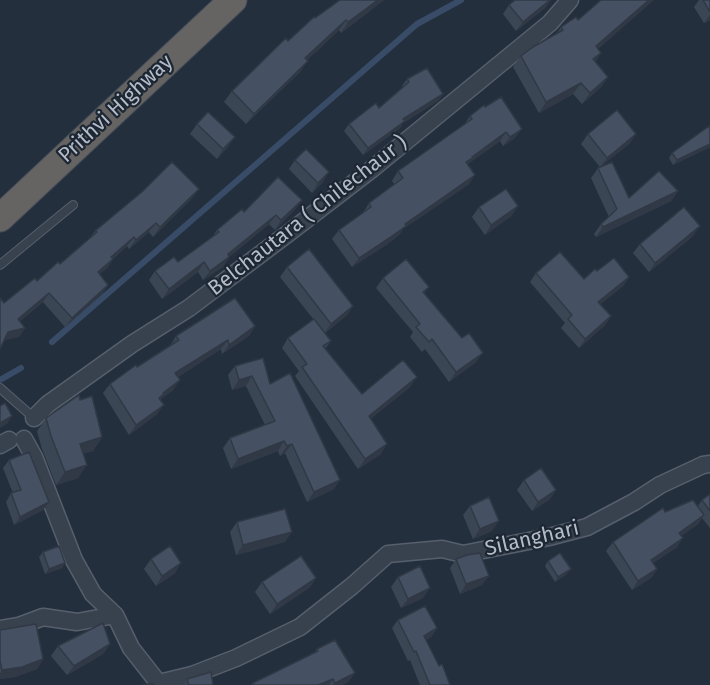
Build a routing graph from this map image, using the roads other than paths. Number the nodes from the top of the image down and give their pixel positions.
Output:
1 (233, 0) edge
2 (570, 0) edge
3 (73, 205) dead end
4 (0, 218) edge
5 (0, 265) edge
6 (0, 388) edge
7 (34, 418) joint
8 (11, 441) edge
9 (710, 464) edge
10 (115, 615) junction
11 (0, 629) edge
12 (160, 684) edge

1 - 4 highway, Prithvi Highway
2 - 7 street, Belchautara ( Chilechaur )
3 - 5 lane
6 - 7 lane
8 - 10 street
9 - 12 street, Silanghari
10 - 11 street
10 - 12 street

